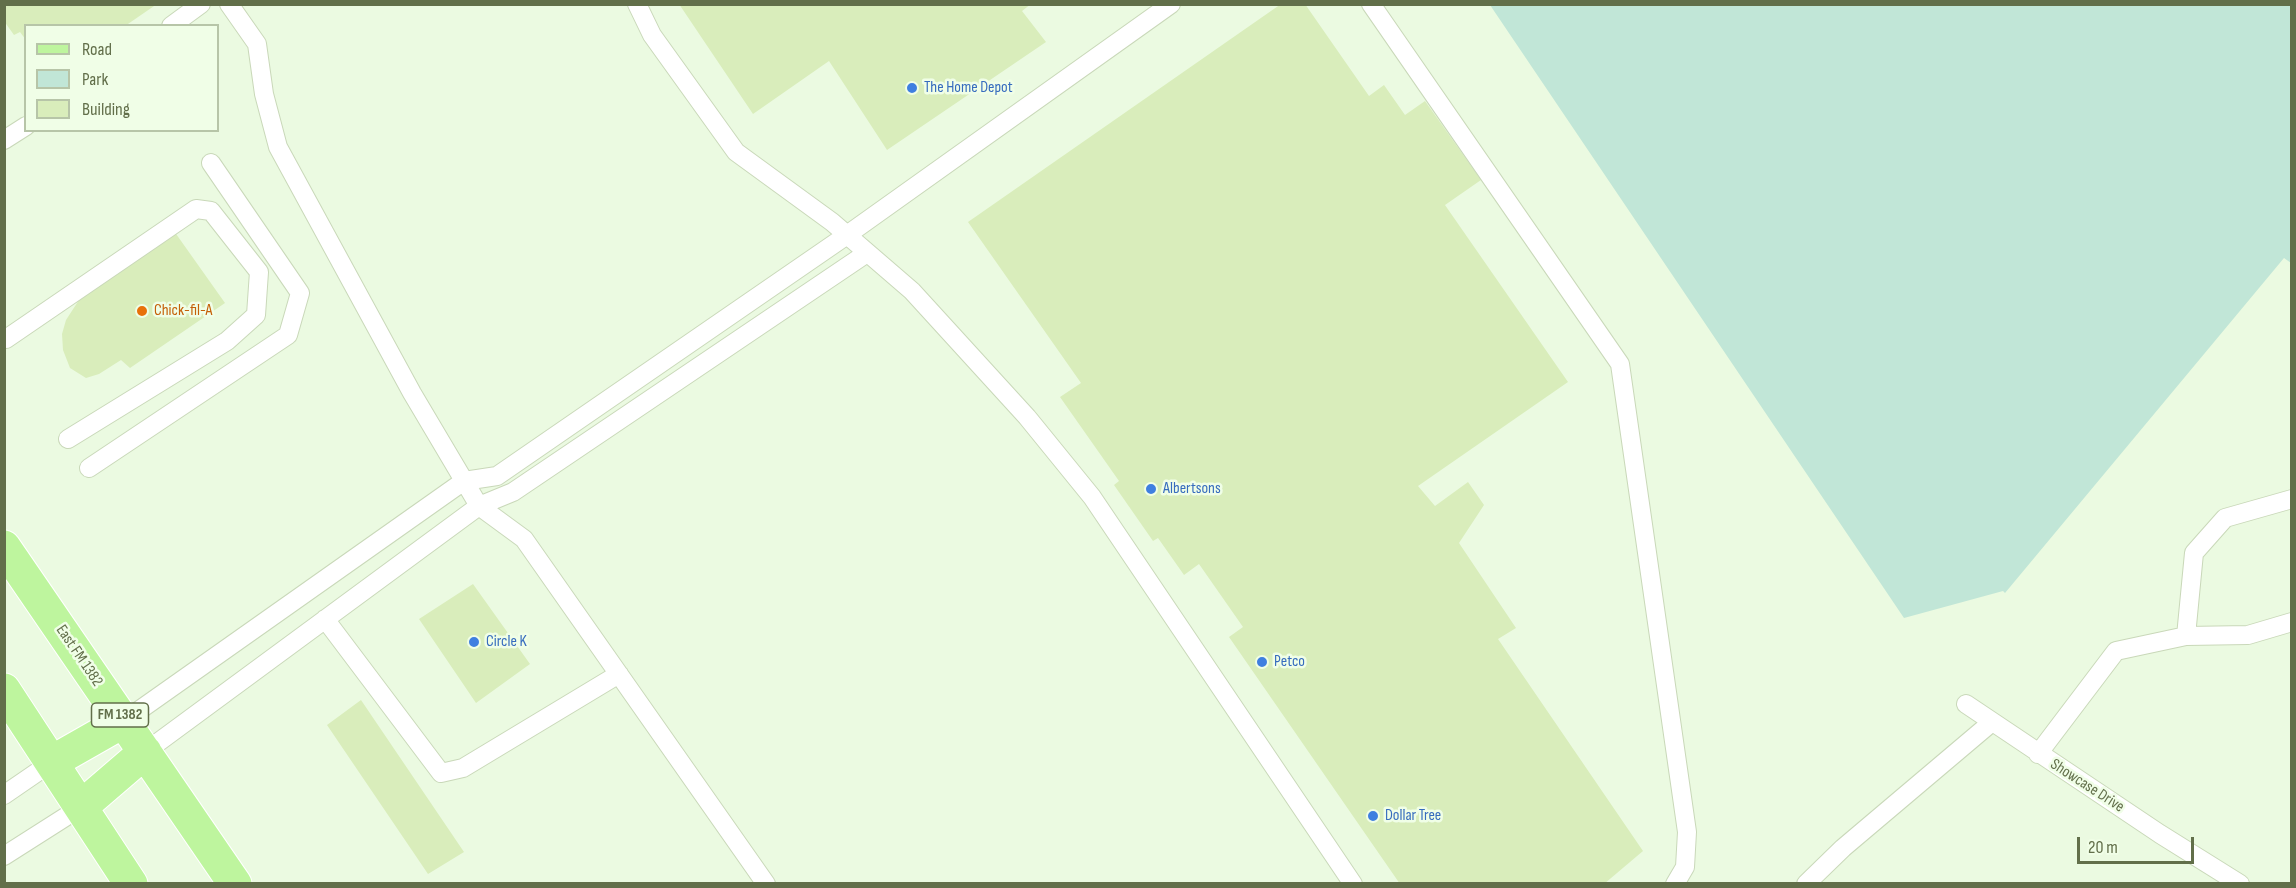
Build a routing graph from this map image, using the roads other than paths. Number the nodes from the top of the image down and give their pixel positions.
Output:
1 (201, 4) edge
2 (229, 4) edge
3 (637, 4) edge
4 (1171, 4) edge
5 (1371, 4) edge
6 (174, 24) edge
7 (24, 127) edge
8 (4, 140) edge
9 (211, 163) dead end
10 (847, 235) junction
11 (867, 253) junction
12 (6, 339) edge
13 (68, 439) dead end
14 (89, 468) dead end
15 (464, 482) junction
16 (2292, 499) edge
17 (479, 506) junction
18 (4, 547) edge
19 (325, 619) junction
20 (2292, 622) edge
21 (2186, 636) junction
22 (619, 674) junction
23 (4, 690) edge
24 (1966, 704) dead end
25 (124, 721) junction
26 (1992, 722) junction
27 (145, 752) junction
28 (2038, 754) junction
29 (52, 762) junction
30 (4, 795) edge
31 (81, 807) junction
32 (4, 856) edge
33 (131, 884) edge
34 (235, 884) edge
35 (766, 884) edge
36 (1353, 884) edge
37 (1676, 884) edge
38 (1806, 884) edge
39 (2240, 884) edge

1 - 6 lane
2 - 15 lane
3 - 10 lane
4 - 10 lane
5 - 37 lane
7 - 8 lane
9 - 14 lane
10 - 11 lane
10 - 15 lane
11 - 17 lane
11 - 36 lane
12 - 13 lane
15 - 17 lane
15 - 25 lane
16 - 21 lane
17 - 19 lane
17 - 22 lane
18 - 25 main road, East FM 1382 / FM 1382
19 - 22 lane
19 - 27 lane
20 - 21 lane
21 - 28 lane
22 - 35 lane
23 - 29 main road
24 - 26 lane, Showcase Drive
25 - 27 main road, East FM 1382 / FM 1382
25 - 29 main road
26 - 28 lane, Showcase Drive
26 - 38 lane
27 - 31 main road
27 - 34 main road, East FM 1382 / FM 1382
28 - 39 lane, Showcase Drive
29 - 30 lane
29 - 31 main road
31 - 32 lane
31 - 33 main road

